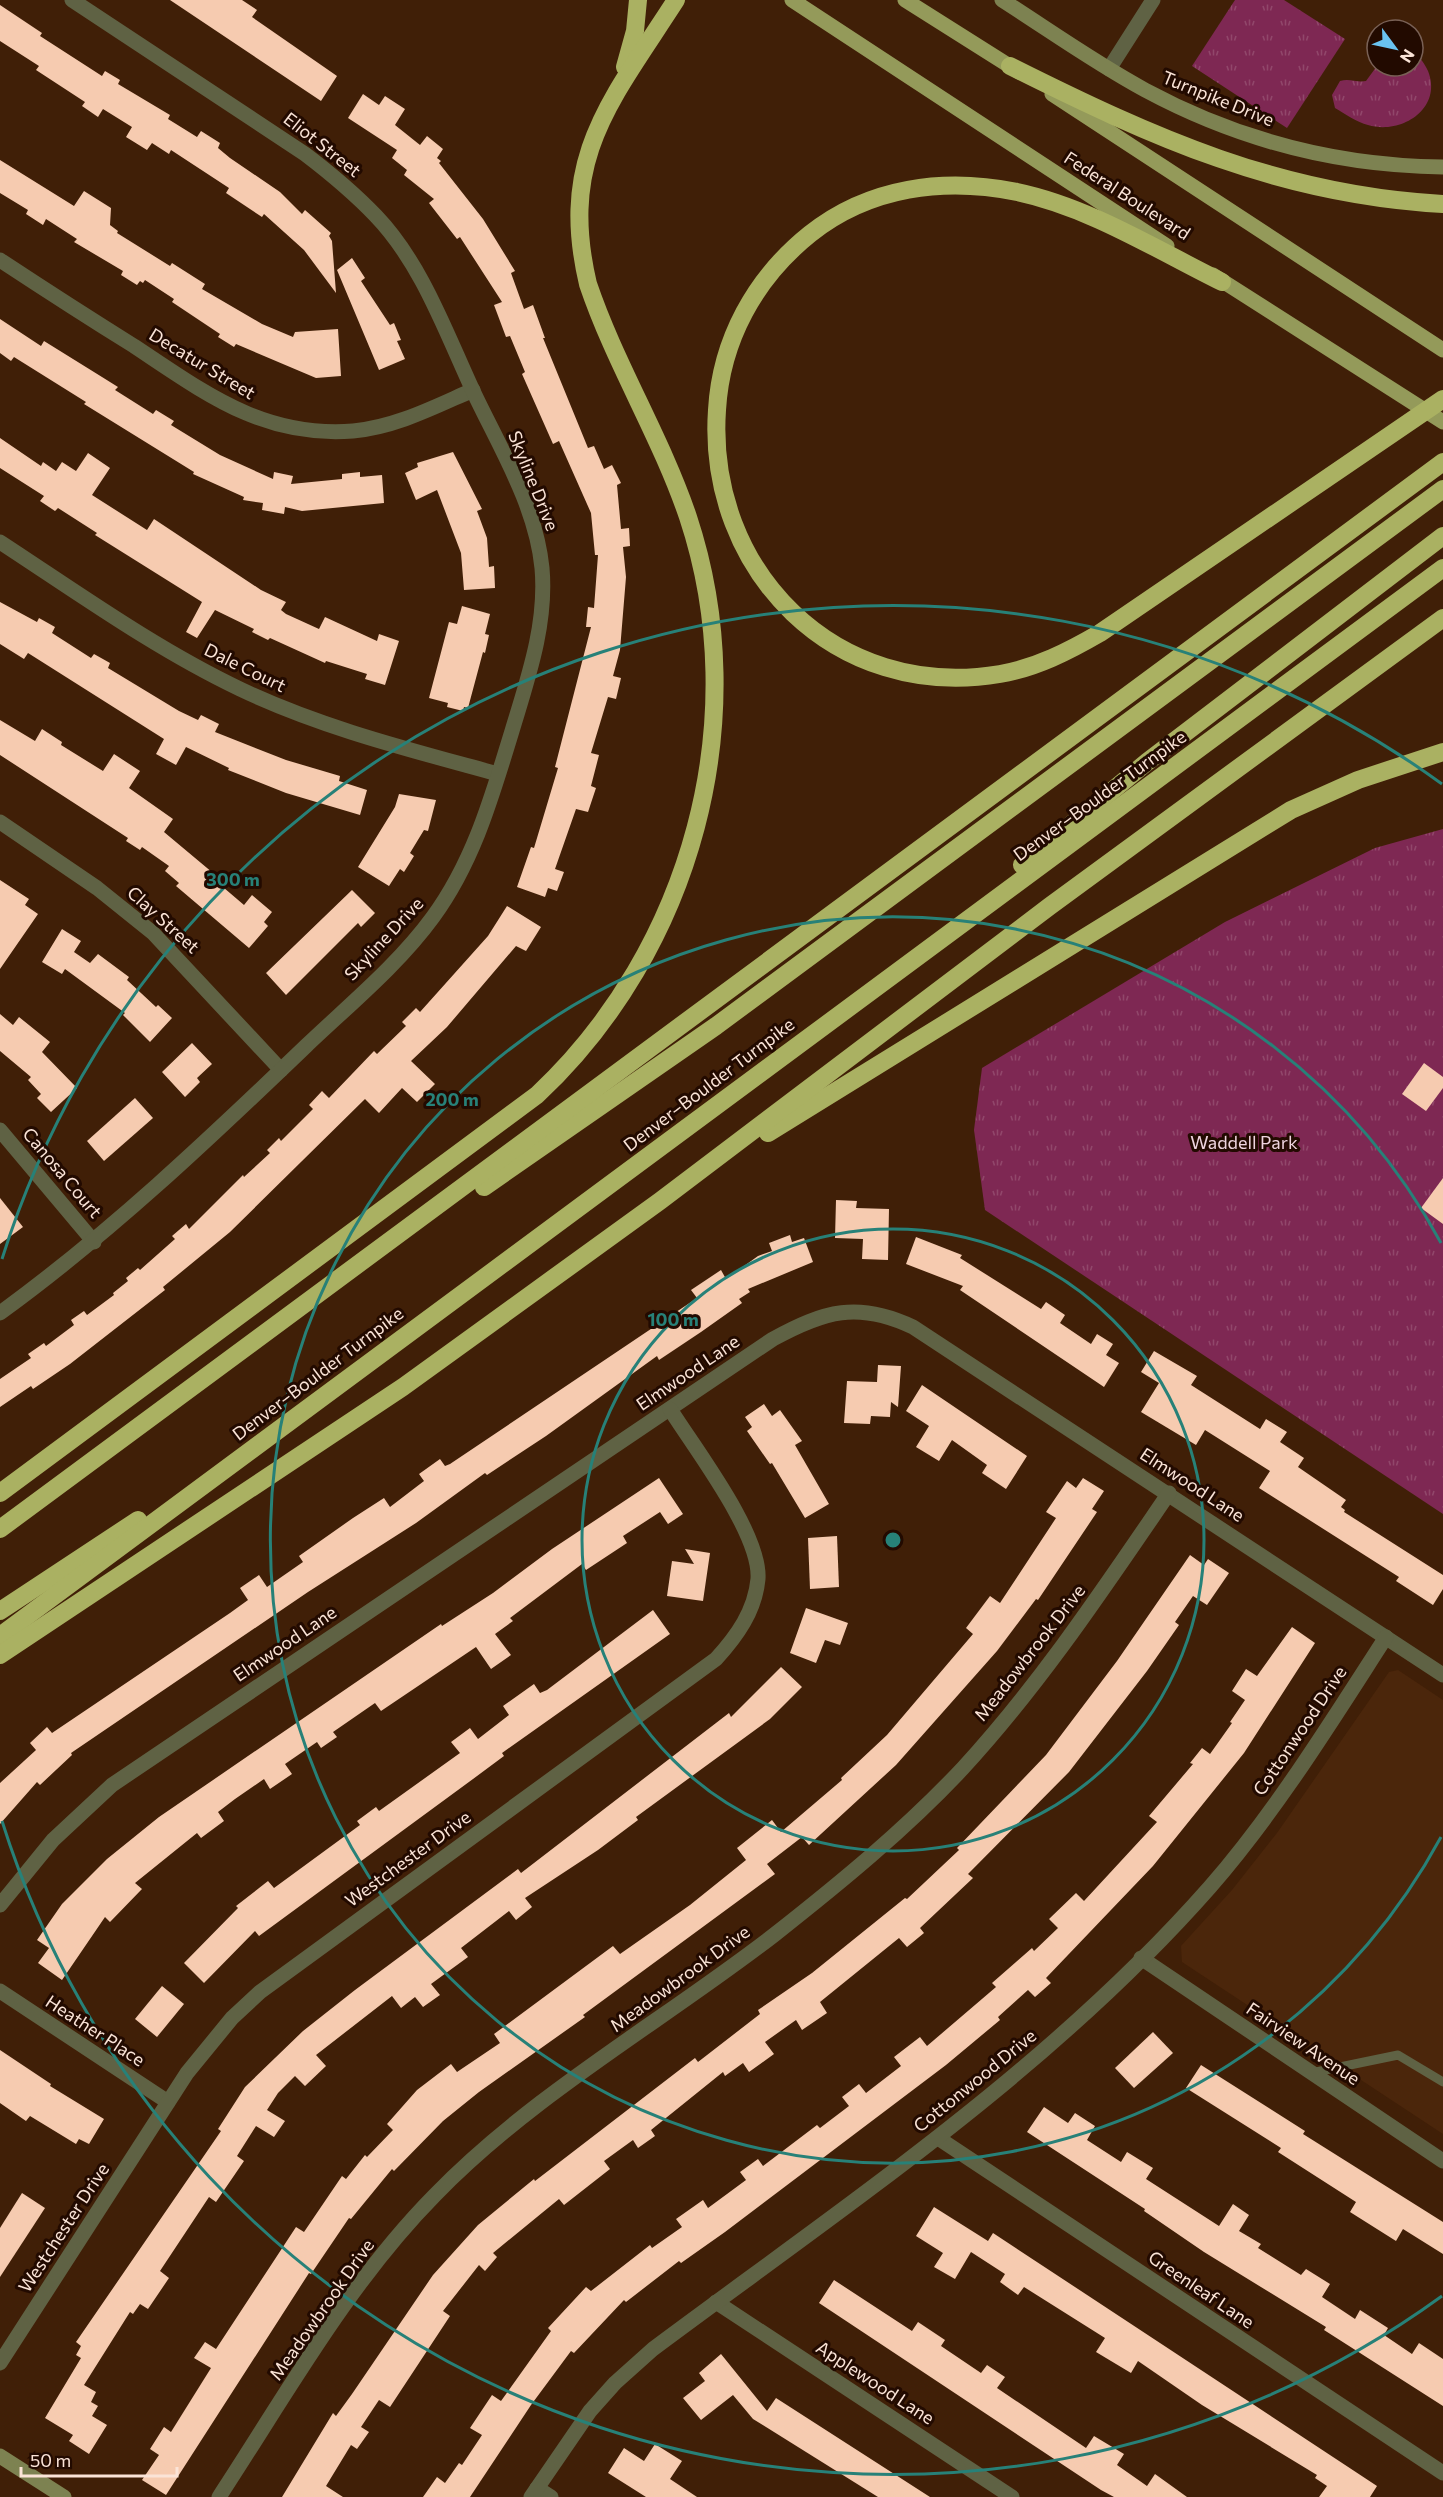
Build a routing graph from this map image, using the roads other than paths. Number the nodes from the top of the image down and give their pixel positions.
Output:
1 (72, 0) edge
2 (638, 0) edge
3 (676, 0) edge
4 (792, 0) edge
5 (905, 0) edge
6 (1002, 0) edge
7 (1154, 0) edge
8 (1010, 66) junction
9 (1109, 69) junction
10 (615, 94) junction
11 (1443, 167) edge
12 (1443, 204) edge
13 (0, 260) edge
14 (1222, 282) junction
15 (1443, 350) edge
16 (473, 390) junction
17 (1443, 399) edge
18 (1443, 422) edge
19 (1443, 462) edge
20 (1443, 489) edge
21 (1443, 536) edge
22 (0, 542) edge
23 (1443, 568) edge
24 (1443, 618) edge
25 (1443, 752) edge
26 (498, 774) junction
27 (0, 822) edge
28 (883, 982) junction
29 (281, 1070) junction
30 (0, 1130) edge
31 (660, 1201) junction
32 (94, 1242) junction
33 (0, 1313) edge
34 (268, 1331) junction
35 (670, 1409) junction
36 (283, 1426) junction
37 (0, 1493) edge
38 (1169, 1493) junction
39 (0, 1529) edge
40 (0, 1611) edge
41 (0, 1636) edge
42 (1386, 1637) junction
43 (0, 1655) edge
44 (1443, 1675) edge
45 (0, 1905) edge
46 (1141, 1959) junction
47 (0, 1992) edge
48 (1311, 2073) junction
49 (1443, 2082) edge
50 (168, 2102) junction
51 (938, 2138) junction
52 (1443, 2161) edge
53 (716, 2302) junction
54 (0, 2363) edge
55 (0, 2456) edge
56 (1443, 2473) edge
57 (534, 2493) edge
58 (64, 2497) edge
59 (219, 2497) edge
60 (551, 2497) edge
61 (1012, 2497) edge

1 - 16 street, Eliot Street
2 - 10 highway
3 - 10 highway
4 - 14 main road, Federal Boulevard
5 - 8 main road
6 - 9 street, Turnpike Drive
7 - 9 street
8 - 12 highway
8 - 15 main road
9 - 11 street, Turnpike Drive
10 - 37 highway
13 - 16 street, Decatur Street
14 - 17 highway
14 - 18 main road, Federal Boulevard
16 - 26 street, Skyline Drive
19 - 34 highway
20 - 34 highway
21 - 28 highway
22 - 26 street, Dale Court
23 - 28 highway, Denver–Boulder Turnpike
24 - 31 highway
25 - 31 highway
26 - 29 street, Skyline Drive
27 - 29 street, Clay Street
28 - 36 highway, Denver–Boulder Turnpike
29 - 32 street, Skyline Drive
30 - 32 street, Canosa Court
31 - 43 highway
32 - 33 street, Skyline Drive
34 - 39 highway
35 - 38 street, Elmwood Lane
35 - 45 street, Elmwood Lane
35 - 50 street, Westchester Drive
36 - 40 highway
36 - 41 highway, Denver–Boulder Turnpike
38 - 42 street, Elmwood Lane
38 - 59 street, Meadowbrook Drive
42 - 44 street, Elmwood Lane
42 - 46 street, Cottonwood Drive
46 - 48 street, Fairview Avenue
46 - 51 street, Cottonwood Drive
47 - 50 street, Heather Place
48 - 49 lane
48 - 52 street, Fairview Avenue
50 - 54 street, Westchester Drive
51 - 53 street, Cottonwood Drive
51 - 56 street, Greenleaf Lane
53 - 57 street, Cottonwood Drive
53 - 61 street, Applewood Lane
55 - 58 street
57 - 60 street

